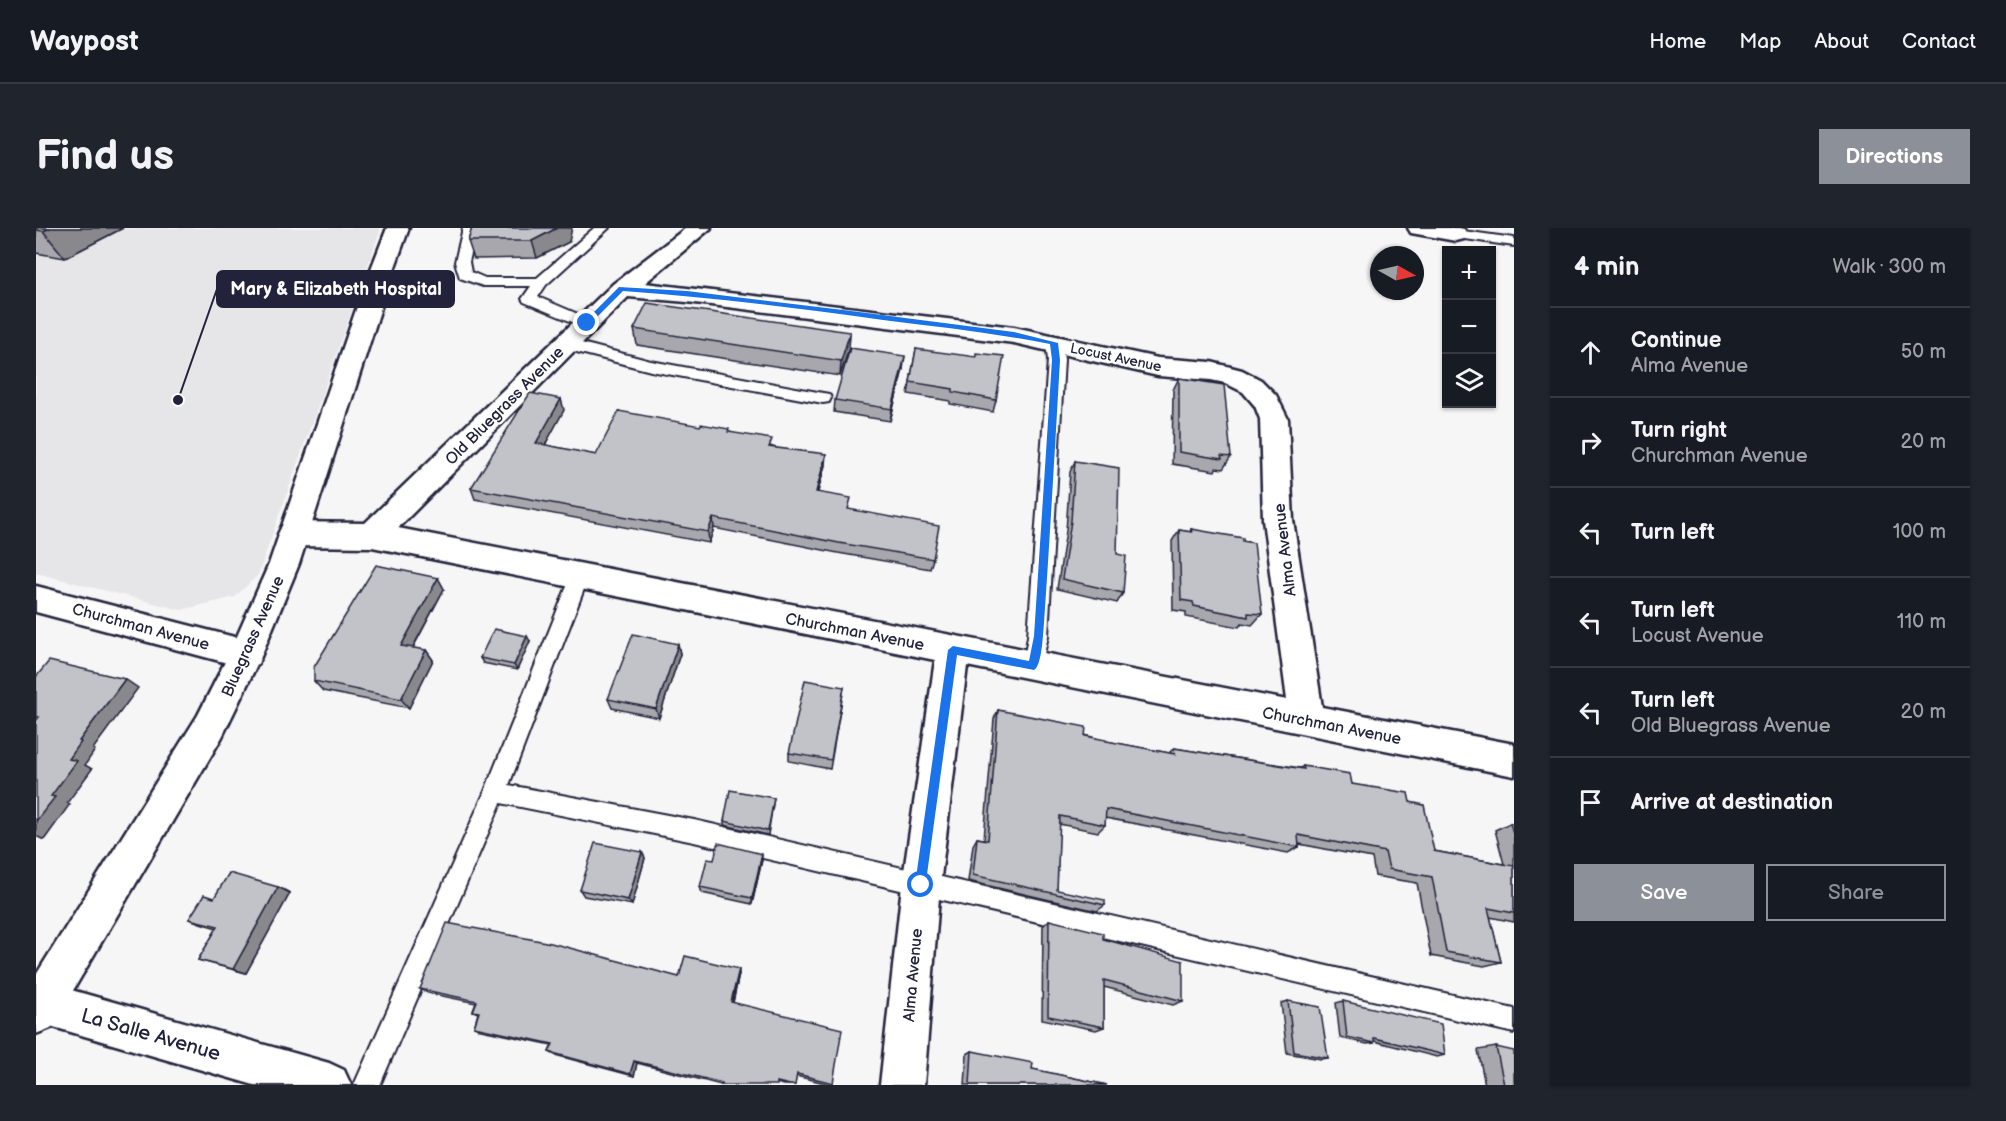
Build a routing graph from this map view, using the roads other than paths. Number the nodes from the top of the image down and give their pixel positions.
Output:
1 (398, 228) edge
2 (470, 228) edge
3 (602, 228) edge
4 (700, 228) edge
5 (1419, 228) edge
6 (1456, 234) joint
7 (1514, 242) edge
8 (541, 282) junction
9 (622, 289) junction
10 (587, 323) junction
11 (1054, 343) junction
12 (566, 344) junction
13 (1252, 386) joint
14 (823, 398) dead end
15 (293, 534) junction
16 (372, 534) junction
17 (580, 576) junction
18 (36, 599) edge
19 (953, 650) junction
20 (246, 654) junction
21 (1034, 666) junction
22 (1307, 720) junction
23 (1514, 760) edge
24 (495, 792) junction
25 (921, 885) junction
26 (39, 1008) edge
27 (1514, 1022) edge
28 (329, 1085) edge
29 (367, 1085) edge
30 (902, 1085) edge

1 - 15 street, Bluegrass Avenue
2 - 8 lane
3 - 8 lane
4 - 9 street, Old Bluegrass Avenue
5 - 6 street
6 - 7 lane
8 - 10 lane
9 - 10 street, Old Bluegrass Avenue
9 - 11 street, Locust Avenue
10 - 12 street, Old Bluegrass Avenue
11 - 13 street, Locust Avenue
11 - 21 lane
12 - 14 lane
12 - 16 street, Old Bluegrass Avenue
13 - 22 street, Alma Avenue
15 - 16 street
15 - 20 street, Bluegrass Avenue
16 - 17 street, Churchman Avenue
17 - 19 street, Churchman Avenue
17 - 24 lane
18 - 20 street, Churchman Avenue
19 - 21 street, Churchman Avenue
19 - 25 street, Alma Avenue
20 - 26 street, Bluegrass Avenue
21 - 22 street, Churchman Avenue
22 - 23 street, Churchman Avenue
24 - 25 lane
24 - 29 lane
25 - 27 lane
25 - 30 street, Alma Avenue
26 - 28 street, La Salle Avenue

